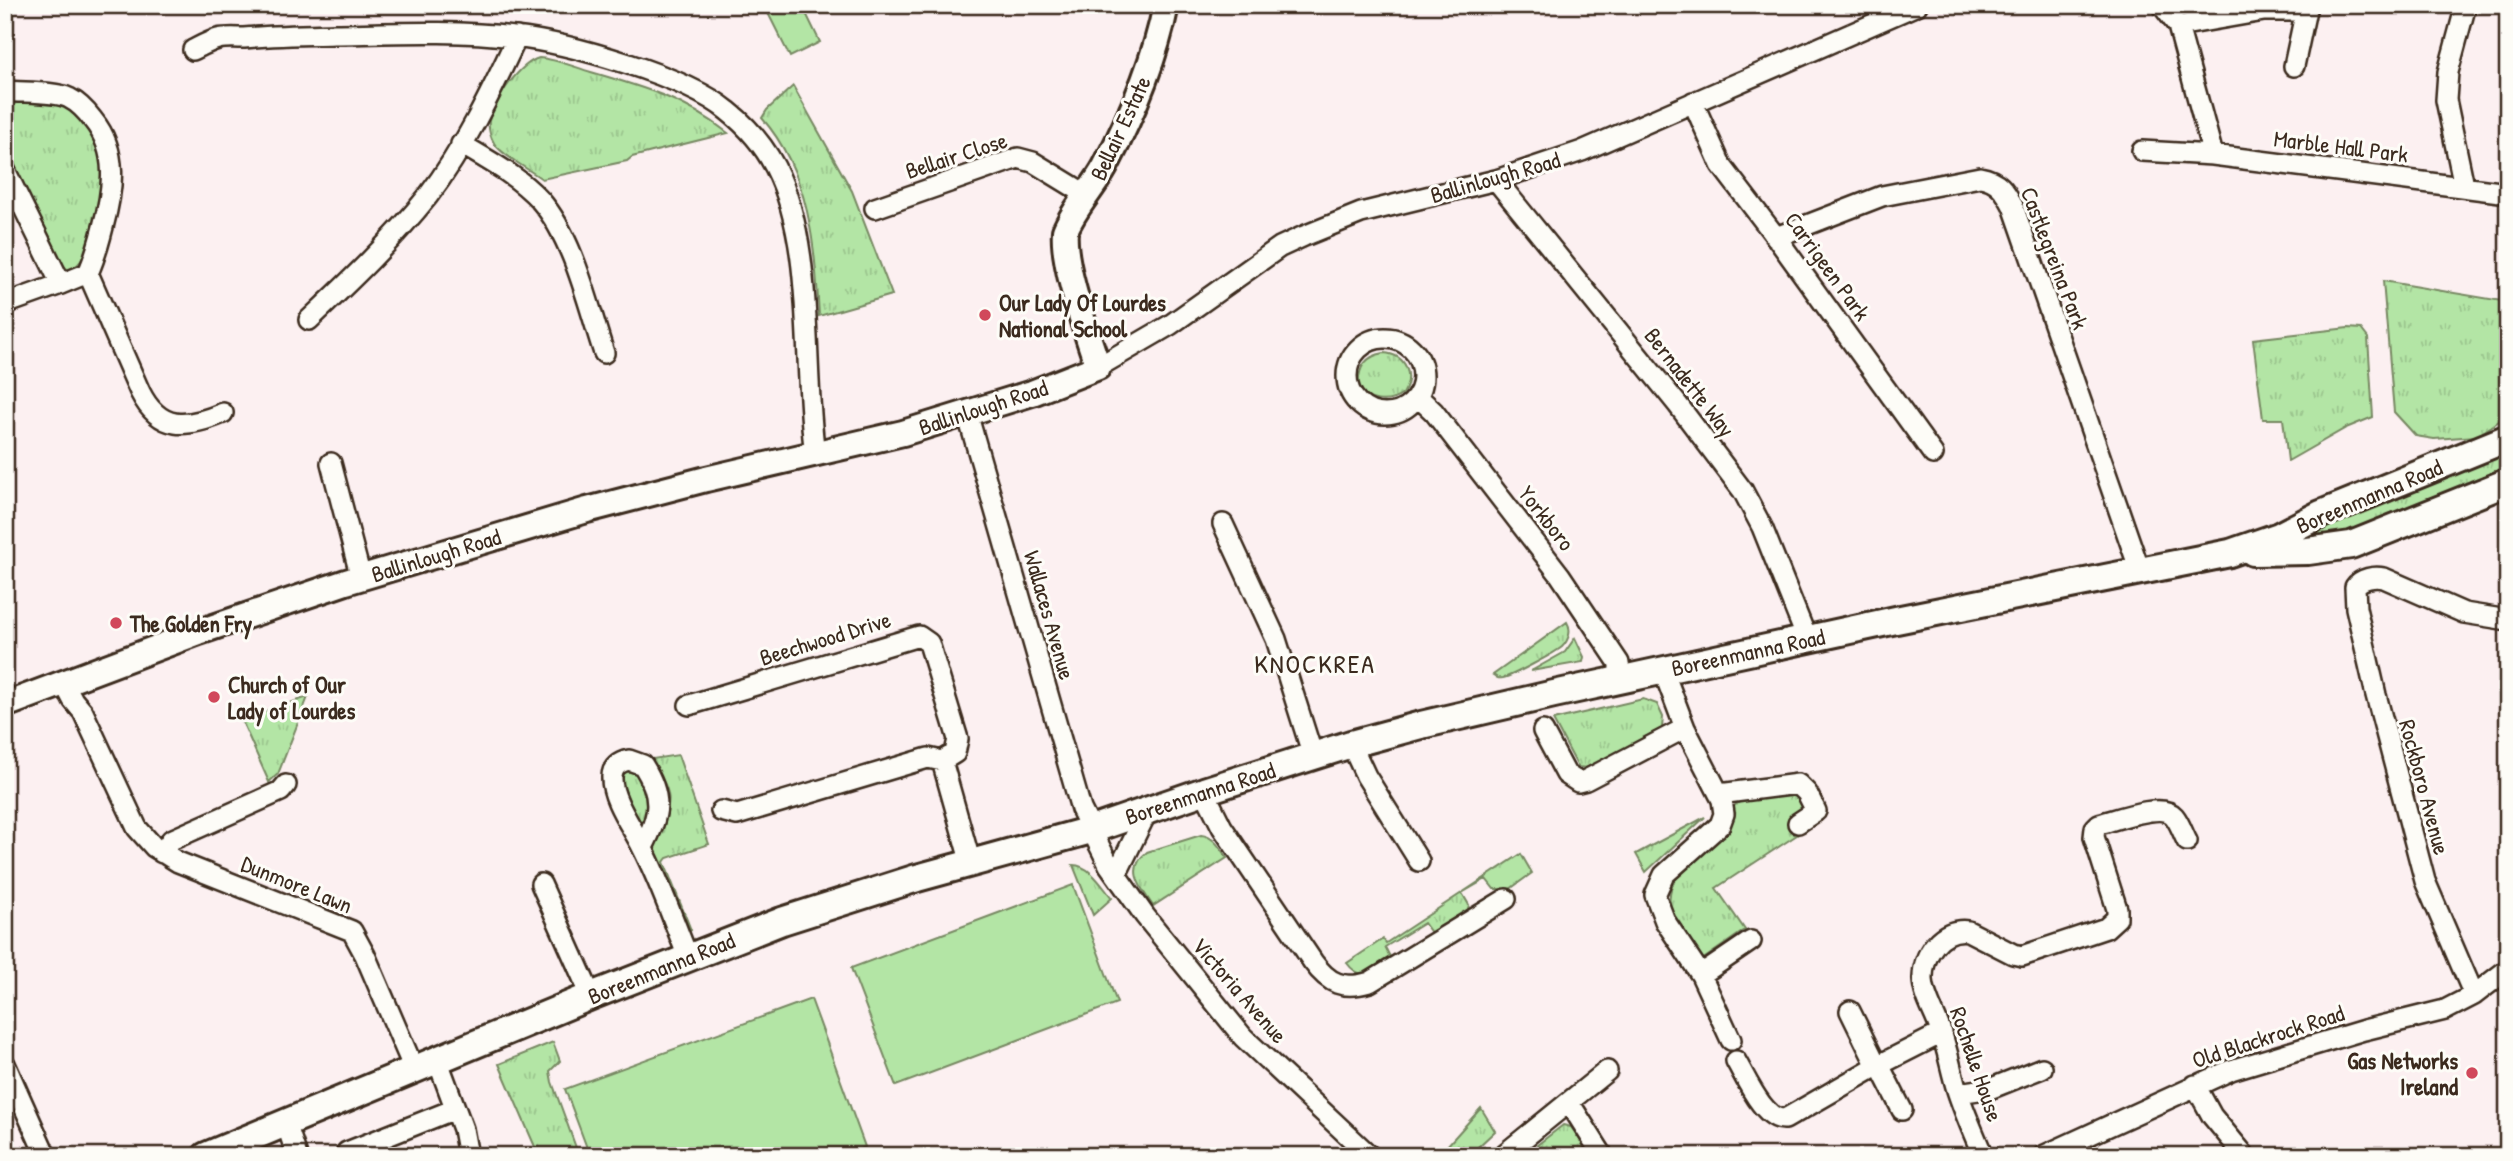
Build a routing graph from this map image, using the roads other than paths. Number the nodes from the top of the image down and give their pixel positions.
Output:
1 (1166, 5) edge
2 (1917, 5) edge
3 (2162, 5) edge
4 (2466, 5) edge
5 (2306, 8) edge
6 (2178, 26) junction
7 (517, 37) junction
8 (194, 50) dead end
9 (2294, 66) dead end
10 (5, 92) edge
11 (1693, 102) junction
12 (461, 144) junction
13 (2142, 151) dead end
14 (2213, 155) junction
15 (5, 170) edge
16 (1496, 180) junction
17 (2464, 186) junction
18 (2508, 193) edge
19 (1087, 195) junction
20 (875, 208) dead end
21 (1776, 237) junction
22 (88, 273) junction
23 (61, 284) junction
24 (5, 304) edge
25 (309, 320) dead end
26 (604, 353) dead end
27 (1098, 367) junction
28 (1417, 396) dead end
29 (223, 413) dead end
30 (967, 413) junction
31 (2508, 438) edge
32 (815, 454) junction
33 (1933, 454) dead end
34 (331, 463) dead end
35 (2508, 482) edge
36 (1223, 524) dead end
37 (2230, 553) junction
38 (2140, 571) junction
39 (361, 578) junction
40 (2508, 620) edge
41 (1807, 639) junction
42 (1663, 670) junction
43 (1619, 680) junction
44 (64, 683) junction
45 (5, 705) edge
46 (689, 705) dead end
47 (1685, 728) junction
48 (1543, 731) dead end
49 (1351, 744) junction
50 (1313, 756) junction
51 (942, 761) junction
52 (286, 785) dead end
53 (1203, 791) junction
54 (1719, 794) junction
55 (1148, 810) junction
56 (721, 811) dead end
57 (1798, 822) dead end
58 (1091, 830) junction
59 (2187, 841) dead end
60 (643, 848) dead end
61 (162, 853) junction
62 (1419, 861) dead end
63 (971, 864) junction
64 (1116, 875) junction
65 (541, 884) dead end
66 (1506, 899) dead end
67 (1751, 941) dead end
68 (688, 957) junction
69 (2508, 969) edge
70 (1701, 975) junction
71 (2474, 995) junction
72 (591, 996) junction
73 (1850, 1011) dead end
74 (1942, 1032) junction
75 (1731, 1040) dead end
76 (1736, 1061) dead end
77 (5, 1064) edge
78 (426, 1064) junction
79 (1878, 1066) junction
80 (2042, 1068) dead end
81 (1607, 1071) dead end
82 (2195, 1085) junction
83 (1958, 1093) junction
84 (1569, 1102) junction
85 (455, 1109) junction
86 (1902, 1110) dead end
87 (286, 1123) junction
88 (347, 1152) dead end
89 (46, 1156) edge
90 (206, 1156) edge
91 (298, 1156) edge
92 (468, 1156) edge
93 (1370, 1156) edge
94 (1502, 1156) edge
95 (1603, 1156) edge
96 (1983, 1156) edge
97 (2043, 1156) edge
98 (2245, 1156) edge

1 - 19 street, Bellair Estate
2 - 11 street, Ballinlough Road
3 - 6 street
4 - 17 street
5 - 6 street
5 - 9 street
6 - 14 street
7 - 8 street
7 - 12 street
7 - 32 street
10 - 22 street
11 - 16 street, Ballinlough Road
11 - 21 street, Carrigeen Park
12 - 25 street
12 - 26 street
13 - 14 street, Marble Hall Park
14 - 17 street, Marble Hall Park
15 - 23 street
16 - 27 street, Ballinlough Road
16 - 41 street, Bernadette Way
17 - 18 street, Marble Hall Park
19 - 20 street, Bellair Close
19 - 27 street, Bellair Estate
21 - 33 street, Carrigeen Park
21 - 38 street, Castlegreina Park
22 - 23 street
22 - 29 street
23 - 24 street
27 - 30 street, Ballinlough Road
28 - 43 street, Yorkboro
30 - 32 street, Ballinlough Road
30 - 58 street, Wallaces Avenue
31 - 37 main road, Boreenmanna Road
32 - 39 street, Ballinlough Road
34 - 39 street
35 - 37 main road, Boreenmanna Road
36 - 50 street
37 - 38 main road, Boreenmanna Road
38 - 41 main road, Boreenmanna Road
39 - 44 street, Ballinlough Road
40 - 71 street, Rockboro Avenue
41 - 42 main road, Boreenmanna Road
42 - 43 main road, Boreenmanna Road
42 - 47 street
43 - 49 main road, Boreenmanna Road
44 - 45 street, Ballinlough Road
44 - 61 street, Dunmore Lawn
46 - 51 street, Beechwood Drive
47 - 48 street
47 - 54 street
49 - 50 main road, Boreenmanna Road
49 - 62 street
50 - 53 main road, Boreenmanna Road
51 - 56 street
51 - 63 street
52 - 61 street
53 - 55 main road, Boreenmanna Road
53 - 66 street
54 - 57 street
54 - 70 street
55 - 58 main road, Boreenmanna Road
55 - 64 street
58 - 63 main road, Boreenmanna Road
58 - 64 street, Victoria Avenue
59 - 74 street, Rochelle House
60 - 68 street
61 - 78 street, Dunmore Lawn
63 - 68 main road, Boreenmanna Road
64 - 93 street, Victoria Avenue
65 - 72 street
67 - 70 street
68 - 72 main road, Boreenmanna Road
69 - 71 street, Old Blackrock Road
70 - 75 street
71 - 82 street, Old Blackrock Road
72 - 78 main road, Boreenmanna Road
73 - 79 street
74 - 79 street
74 - 83 street, Rochelle House
76 - 79 street
77 - 89 street
78 - 85 street, Dunmore Lawn
78 - 87 main road, Boreenmanna Road
79 - 86 street
80 - 83 street
81 - 84 street
82 - 97 street, Old Blackrock Road
82 - 98 street
83 - 96 street, Rochelle House
84 - 94 street
84 - 95 street
85 - 88 street
85 - 92 street, Dunmore Lawn
87 - 90 main road, Boreenmanna Road
87 - 91 street

